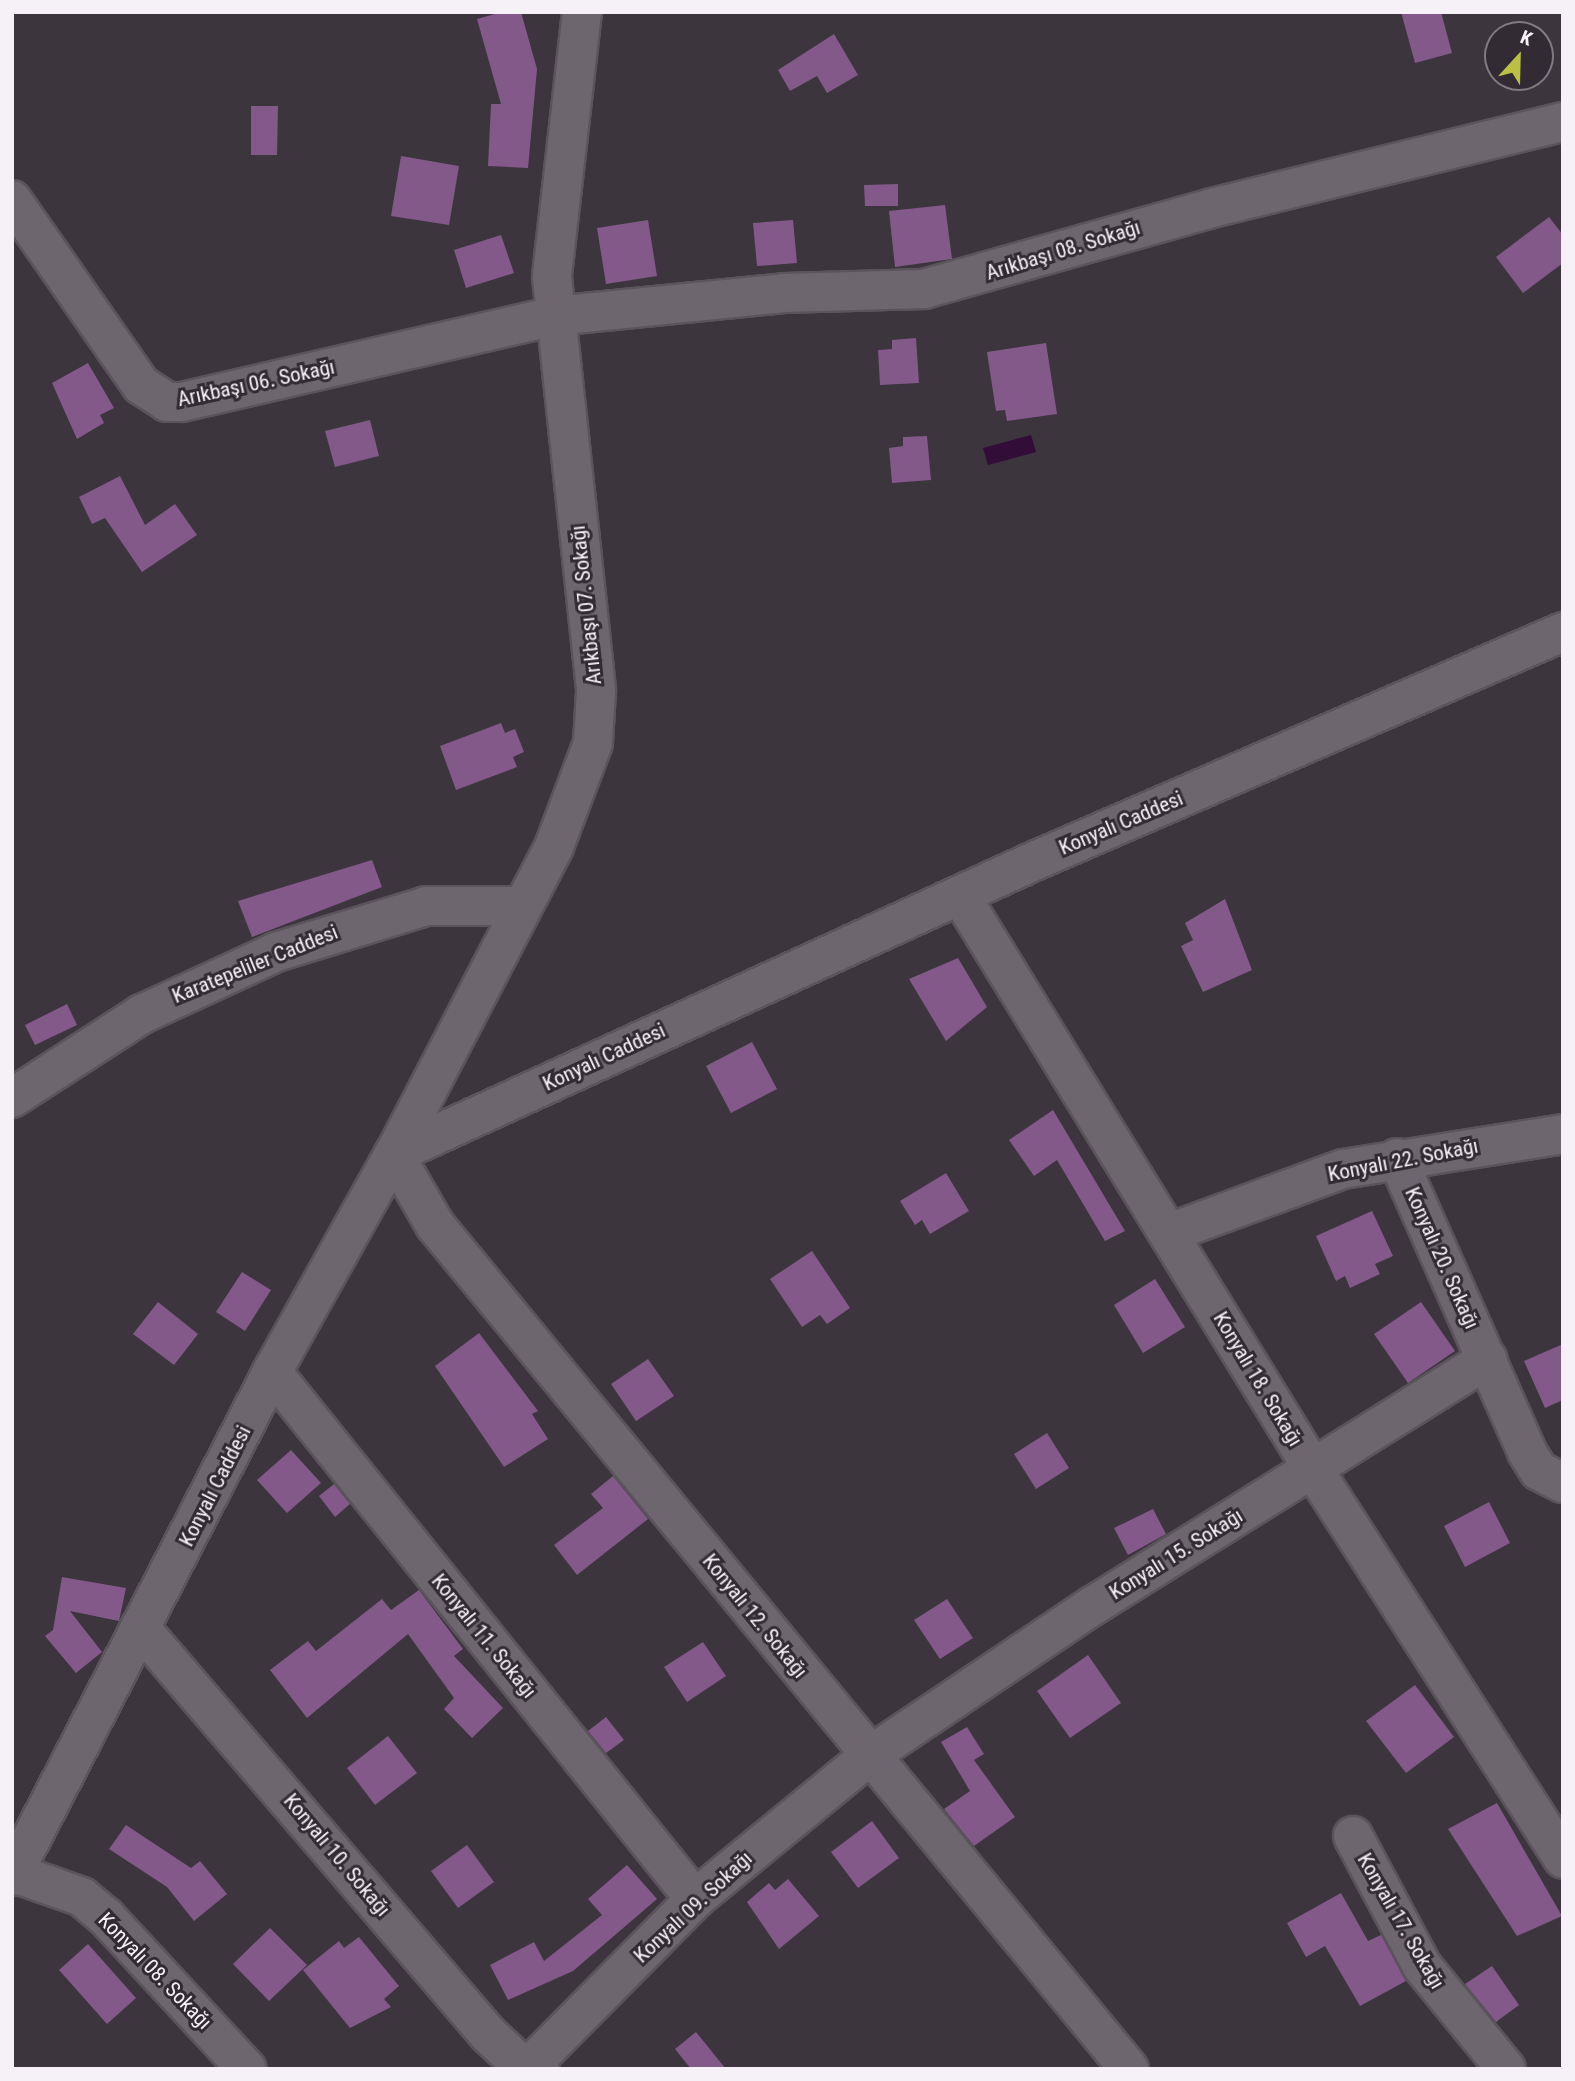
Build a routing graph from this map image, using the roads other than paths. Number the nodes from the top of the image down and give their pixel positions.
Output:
1 (582, 12) edge
2 (1563, 122) edge
3 (12, 200) edge
4 (554, 316) junction
5 (1563, 632) edge
6 (960, 895) junction
7 (523, 906) junction
8 (12, 1098) edge
9 (1563, 1134) edge
10 (394, 1154) junction
11 (1397, 1158) junction
12 (1169, 1233) junction
13 (1487, 1359) junction
14 (272, 1372) junction
15 (1313, 1469) junction
16 (1563, 1482) edge
17 (142, 1630) junction
18 (869, 1756) junction
19 (1353, 1836) dead end
20 (1563, 1859) edge
21 (13, 1875) edge
22 (695, 1899) junction
23 (532, 2067) edge
24 (247, 2069) edge
25 (1129, 2069) edge
26 (1506, 2069) edge

1 - 4 street, Arıkbaşı 07. Sokağı
2 - 4 street, Arıkbaşı 08. Sokağı
3 - 4 street, Arıkbaşı 06. Sokağı
4 - 7 street, Arıkbaşı 07. Sokağı
5 - 6 street, Konyalı Caddesi
6 - 10 street, Konyalı Caddesi
6 - 12 street, Konyalı 18. Sokağı
7 - 8 street, Karatepeliler Caddesi
7 - 10 street, Arıkbaşı 07. Sokağı
9 - 11 street, Konyalı 22. Sokağı
10 - 14 street, Konyalı Caddesi
10 - 18 street, Konyalı 12. Sokağı
11 - 12 street, Konyalı 22. Sokağı
11 - 13 street, Konyalı 20. Sokağı
12 - 15 street, Konyalı 18. Sokağı
13 - 15 street, Konyalı 15. Sokağı
13 - 16 street, Konyalı 20. Sokağı
14 - 17 street, Konyalı Caddesi
14 - 22 street, Konyalı 11. Sokağı
15 - 18 street, Konyalı 15. Sokağı
15 - 20 street, Konyalı 18. Sokağı
17 - 21 street, Konyalı Caddesi
17 - 23 street, Konyalı 10. Sokağı
18 - 22 street, Konyalı 09. Sokağı
18 - 25 street, Konyalı 12. Sokağı
19 - 26 street, Konyalı 17. Sokağı
21 - 24 street, Konyalı 08. Sokağı
22 - 23 street, Konyalı 09. Sokağı

